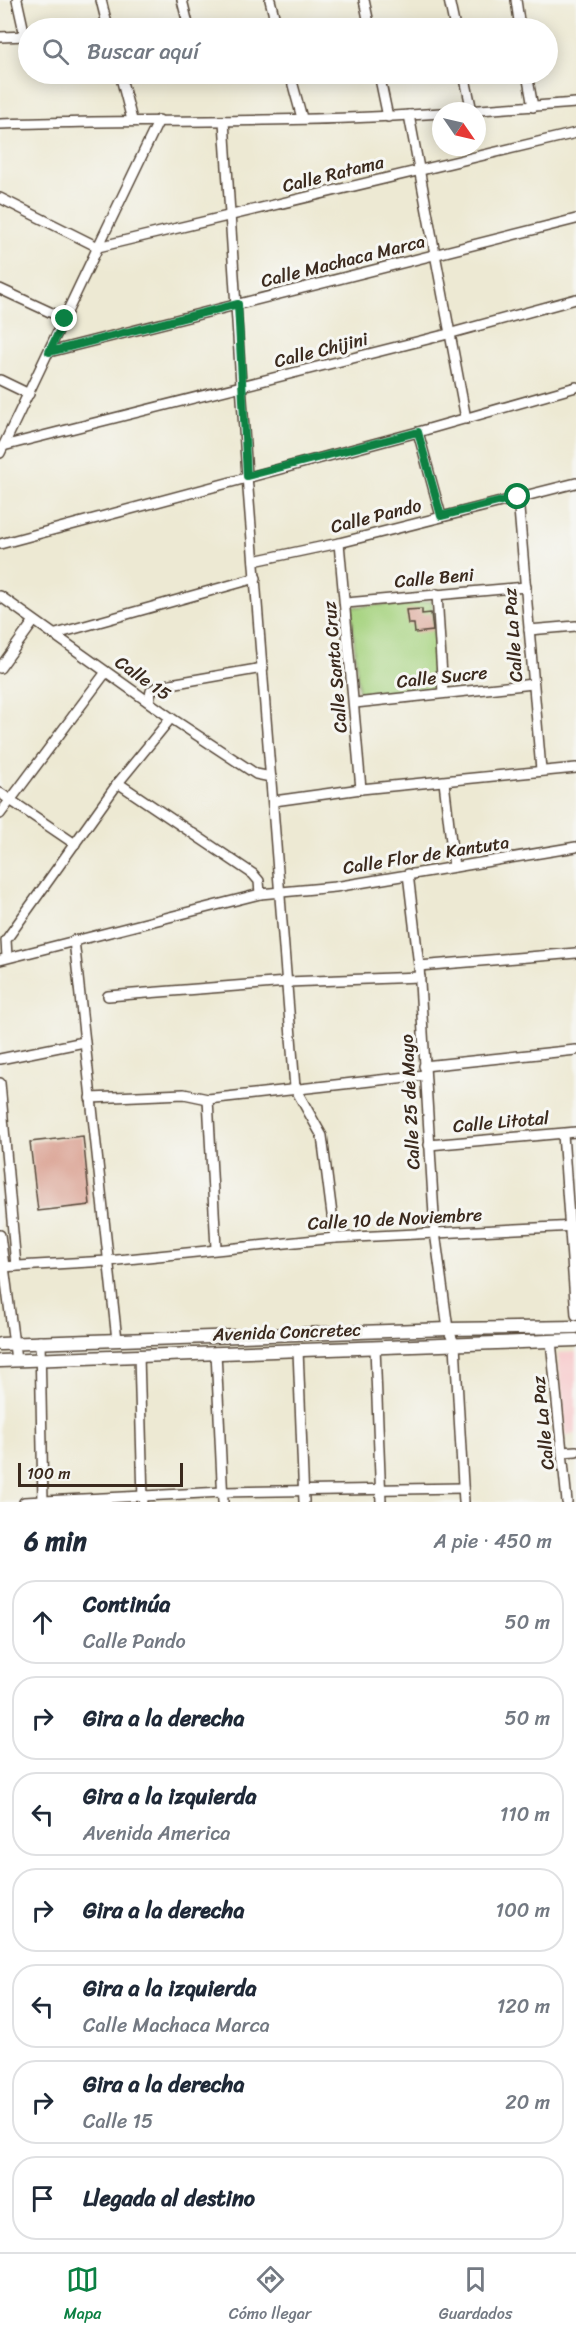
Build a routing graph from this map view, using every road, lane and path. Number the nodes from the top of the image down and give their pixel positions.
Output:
1 (17, 0) edge
2 (101, 0) edge
3 (182, 0) edge
4 (270, 0) edge
5 (364, 0) edge
6 (449, 0) edge
7 (516, 0) edge
8 (22, 18) edge
9 (106, 18) edge
10 (186, 18) edge
11 (275, 18) edge
12 (368, 18) edge
13 (453, 18) edge
14 (519, 18) edge
15 (18, 36) edge
16 (0, 37) edge
17 (123, 84) edge
18 (293, 84) edge
19 (381, 84) edge
20 (466, 84) edge
21 (529, 84) edge
22 (470, 102) edge
23 (576, 103) edge
24 (532, 107) junction
25 (486, 110) edge
26 (432, 114) edge
27 (409, 115) junction
28 (388, 117) junction
29 (302, 118) junction
30 (132, 120) junction
31 (159, 120) junction
32 (224, 121) junction
33 (0, 124) edge
34 (576, 133) edge
35 (419, 170) junction
36 (0, 198) edge
37 (231, 216) junction
38 (576, 219) edge
39 (98, 248) junction
40 (435, 254) junction
41 (0, 289) edge
42 (576, 299) edge
43 (238, 304) junction
44 (65, 319) junction
45 (448, 334) junction
46 (49, 352) junction
47 (0, 380) edge
48 (242, 387) junction
49 (576, 387) edge
50 (28, 394) junction
51 (466, 419) junction
52 (418, 432) junction
53 (2, 449) edge
54 (247, 476) junction
55 (576, 483) edge
56 (518, 497) junction
57 (441, 516) junction
58 (339, 543) junction
59 (0, 544) edge
60 (254, 561) junction
61 (256, 578) junction
62 (526, 587) junction
63 (437, 594) junction
64 (0, 596) edge
65 (346, 603) junction
66 (34, 621) junction
67 (576, 626) edge
68 (529, 630) junction
69 (56, 634) junction
70 (0, 668) edge
71 (263, 668) junction
72 (106, 672) junction
73 (533, 684) junction
74 (443, 693) junction
75 (149, 701) junction
76 (355, 703) junction
77 (171, 718) junction
78 (576, 768) edge
79 (541, 770) junction
80 (271, 777) junction
81 (444, 782) junction
82 (118, 783) junction
83 (361, 789) junction
84 (0, 793) edge
85 (10, 800) junction
86 (274, 801) junction
87 (0, 814) edge
88 (75, 844) junction
89 (576, 847) edge
90 (454, 867) junction
91 (408, 874) junction
92 (282, 893) junction
93 (260, 894) junction
94 (74, 940) junction
95 (576, 953) edge
96 (4, 958) edge
97 (419, 966) junction
98 (420, 977) junction
99 (287, 982) junction
100 (108, 996) dead end
101 (84, 1042) junction
102 (576, 1050) edge
103 (0, 1059) edge
104 (425, 1070) junction
105 (0, 1083) edge
106 (296, 1088) junction
107 (90, 1098) junction
108 (208, 1099) junction
109 (576, 1132) edge
110 (563, 1134) junction
111 (429, 1144) junction
112 (572, 1227) edge
113 (435, 1232) junction
114 (0, 1235) edge
115 (335, 1238) junction
116 (216, 1248) junction
117 (108, 1261) junction
118 (16, 1266) junction
119 (1, 1267) edge
120 (576, 1315) edge
121 (576, 1327) edge
122 (448, 1329) junction
123 (117, 1340) junction
124 (576, 1340) edge
125 (40, 1341) junction
126 (551, 1341) junction
127 (0, 1344) edge
128 (15, 1344) junction
129 (455, 1345) junction
130 (375, 1347) junction
131 (298, 1350) junction
132 (216, 1352) junction
133 (139, 1355) junction
134 (16, 1360) junction
135 (40, 1360) junction
136 (0, 1361) edge
137 (562, 1452) junction
138 (576, 1452) edge
139 (463, 1488) junction
140 (380, 1489) junction
141 (304, 1491) junction
142 (223, 1497) edge
143 (143, 1499) edge
144 (24, 1502) edge
145 (43, 1502) edge
146 (304, 1502) edge
147 (381, 1502) edge
148 (464, 1502) edge
149 (567, 1502) edge

1 - 8 street
2 - 9 street
3 - 10 street
4 - 11 street
5 - 12 street
6 - 13 street
7 - 14 street
15 - 16 street
17 - 30 street
18 - 29 street
19 - 28 street
20 - 22 street
21 - 24 street
23 - 24 street
24 - 25 street
26 - 27 street
27 - 28 street
27 - 35 street
28 - 29 street
29 - 32 street
30 - 31 street
30 - 33 street
31 - 32 street
31 - 39 street
32 - 37 street
34 - 35 street, Calle Ratama
35 - 37 street, Calle Ratama
35 - 40 street
36 - 39 street
37 - 39 street, Calle Ratama
37 - 43 street
38 - 40 street, Calle Machaca Marca
39 - 44 street
40 - 43 street, Calle Machaca Marca
40 - 45 street
41 - 44 street
42 - 45 street, Calle Chijini
43 - 46 street, Calle Machaca Marca
43 - 48 street
44 - 46 street
45 - 48 street, Calle Chijini
45 - 51 street
46 - 50 street
47 - 50 street
48 - 53 street, Calle Chijini
48 - 54 street
49 - 51 street
50 - 53 street
51 - 52 street
52 - 54 street
52 - 57 street
54 - 59 street
54 - 60 street
55 - 56 street, Calle Pando
56 - 57 street, Calle Pando
56 - 62 street, Calle La Paz
57 - 58 street, Calle Pando
58 - 60 street, Calle Pando
58 - 65 street, Calle Santa Cruz
60 - 61 street
61 - 69 street
61 - 71 street
62 - 63 street, Calle Beni
62 - 68 street, Calle La Paz
63 - 65 street, Calle Beni
63 - 74 street
64 - 66 street, Calle 15
65 - 76 street, Calle Santa Cruz
66 - 69 street, Calle 15
66 - 70 street
67 - 68 street
68 - 73 street, Calle La Paz
69 - 72 street, Calle 15
71 - 75 street
71 - 80 street
72 - 75 street, Calle 15
72 - 85 street
73 - 74 street, Calle Sucre
73 - 79 street, Calle La Paz
74 - 76 street, Calle Sucre
75 - 77 street, Calle 15
76 - 83 street, Calle Santa Cruz
77 - 80 street, Calle 15
77 - 82 street
78 - 79 street
79 - 81 street
80 - 86 street
81 - 83 street
81 - 90 street
82 - 88 street
82 - 93 street
83 - 86 street
84 - 85 street
85 - 87 street
85 - 88 street
86 - 92 street
88 - 96 street
89 - 90 street, Calle Flor de Kantuta
90 - 91 street, Calle Flor de Kantuta
91 - 92 street, Calle Flor de Kantuta
91 - 97 street, Calle 25 de Mayo
92 - 93 street, Calle Flor de Kantuta
92 - 99 street
93 - 94 street, Calle Flor de Kantuta
94 - 96 street, Calle Flor de Kantuta
94 - 101 street
95 - 97 street
97 - 98 street, Calle 25 de Mayo
98 - 99 street
98 - 104 street, Calle 25 de Mayo
99 - 100 street
99 - 106 street
101 - 103 street
101 - 107 street
102 - 104 street
104 - 106 street
104 - 111 street, Calle 25 de Mayo
105 - 118 street
106 - 108 street
106 - 115 street
107 - 108 street
107 - 117 street
108 - 116 street
109 - 110 street, Calle Litotal
110 - 111 street, Calle Litotal
110 - 112 street
111 - 113 street, Calle 25 de Mayo
112 - 113 street, Calle 10 de Noviembre
112 - 120 street
113 - 115 street, Calle 10 de Noviembre
113 - 122 street, Calle 25 de Mayo
114 - 119 street
115 - 116 street, Calle 10 de Noviembre
116 - 117 street, Calle 10 de Noviembre
117 - 118 street, Calle 10 de Noviembre
117 - 123 street
118 - 119 street, Calle 10 de Noviembre
119 - 128 street
121 - 122 street, Avenida Concretec
122 - 123 street, Avenida Concretec
122 - 129 street, Calle 25 de Mayo
123 - 125 street, Avenida Concretec
124 - 126 street, Avenida Concretec
125 - 128 street, Avenida Concretec
125 - 135 street
126 - 129 street, Avenida Concretec
126 - 137 street, Calle La Paz
127 - 128 street, Avenida Concretec
128 - 134 street
129 - 130 street, Avenida Concretec
129 - 139 street
130 - 131 street, Avenida Concretec
130 - 140 street
131 - 132 street, Avenida Concretec
131 - 141 street
132 - 133 street, Avenida Concretec
132 - 142 street
133 - 135 street, Avenida Concretec
133 - 143 street
134 - 135 street, Avenida Concretec
134 - 136 street, Avenida Concretec
135 - 145 street
137 - 138 street
137 - 149 street, Calle La Paz
139 - 140 street
139 - 148 street
140 - 141 street
140 - 147 street
141 - 142 street
141 - 146 street
142 - 143 street
143 - 145 street
144 - 145 street

